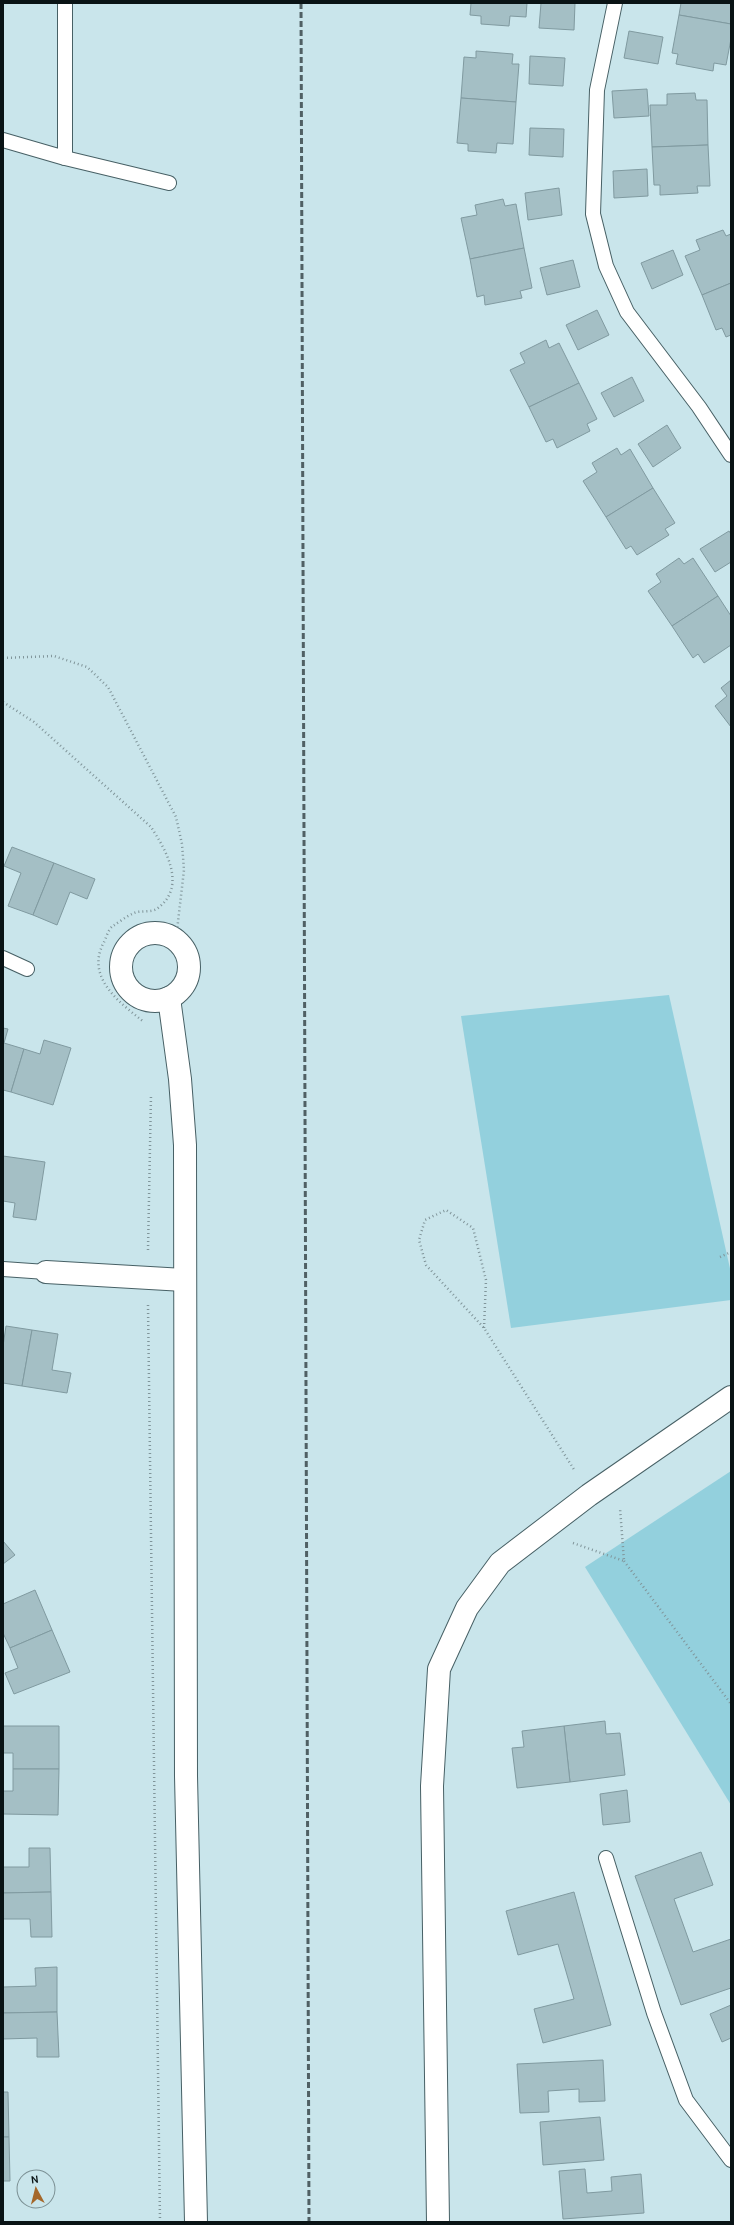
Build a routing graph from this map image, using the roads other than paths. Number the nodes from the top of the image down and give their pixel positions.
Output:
1 (65, 3) edge
2 (615, 3) edge
3 (3, 140) edge
4 (66, 158) junction
5 (170, 183) dead end
6 (731, 455) edge
7 (3, 958) edge
8 (27, 969) dead end
9 (169, 998) junction
10 (3, 1269) edge
11 (46, 1272) joint
12 (184, 1280) junction
13 (731, 1397) edge
14 (606, 1858) dead end
15 (731, 2160) edge
16 (196, 2222) edge
17 (438, 2222) edge

1 - 4 lane
2 - 6 lane
3 - 4 lane
4 - 5 lane
7 - 8 lane
9 - 9 street
9 - 12 street
10 - 11 lane
11 - 12 street
12 - 16 street
13 - 17 street
14 - 15 lane

